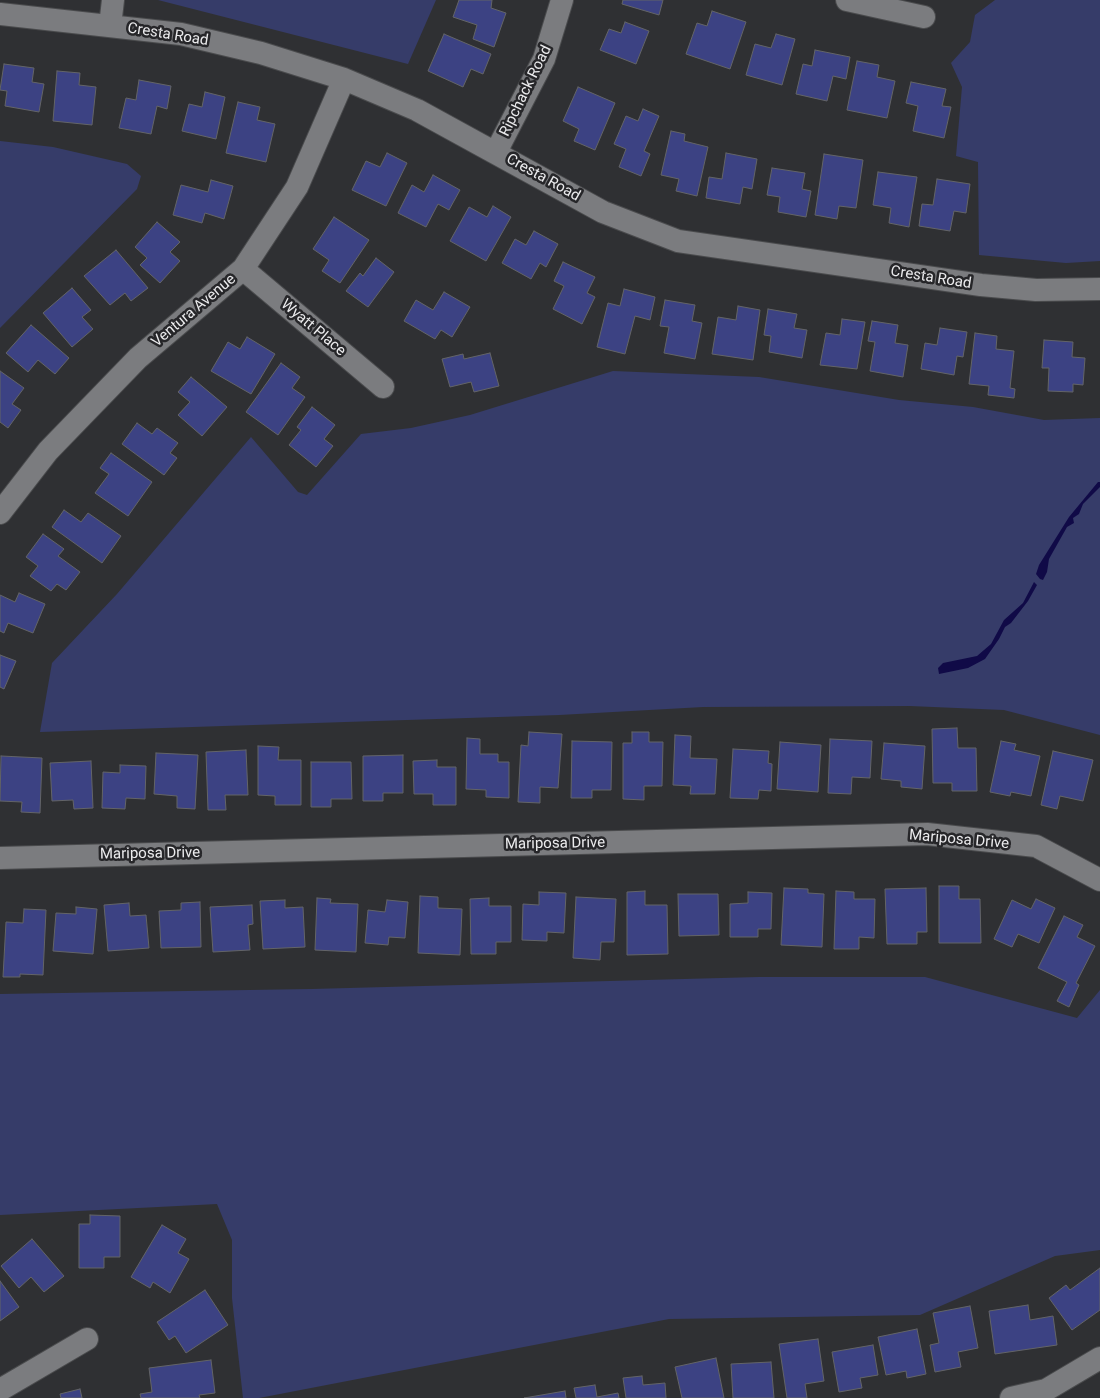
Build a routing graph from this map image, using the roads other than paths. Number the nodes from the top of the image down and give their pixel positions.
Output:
1 (112, 0) edge
2 (562, 0) edge
3 (847, 0) edge
4 (0, 14) edge
5 (924, 17) dead end
6 (110, 26) junction
7 (344, 79) junction
8 (496, 152) junction
9 (243, 269) junction
10 (1100, 289) edge
11 (383, 387) dead end
12 (0, 513) edge
13 (0, 858) edge
14 (1100, 880) edge
15 (88, 1339) dead end
16 (1100, 1358) edge
17 (0, 1390) edge
18 (1011, 1398) edge

1 - 6 street
2 - 8 street, Ripchack Road
3 - 5 street
4 - 6 street, Cresta Road
6 - 7 street, Cresta Road
7 - 8 street, Cresta Road
7 - 9 street, Ventura Avenue
8 - 10 street, Cresta Road
9 - 11 street, Wyatt Place
9 - 12 street, Ventura Avenue
13 - 14 street, Mariposa Drive
15 - 17 street
16 - 18 street

